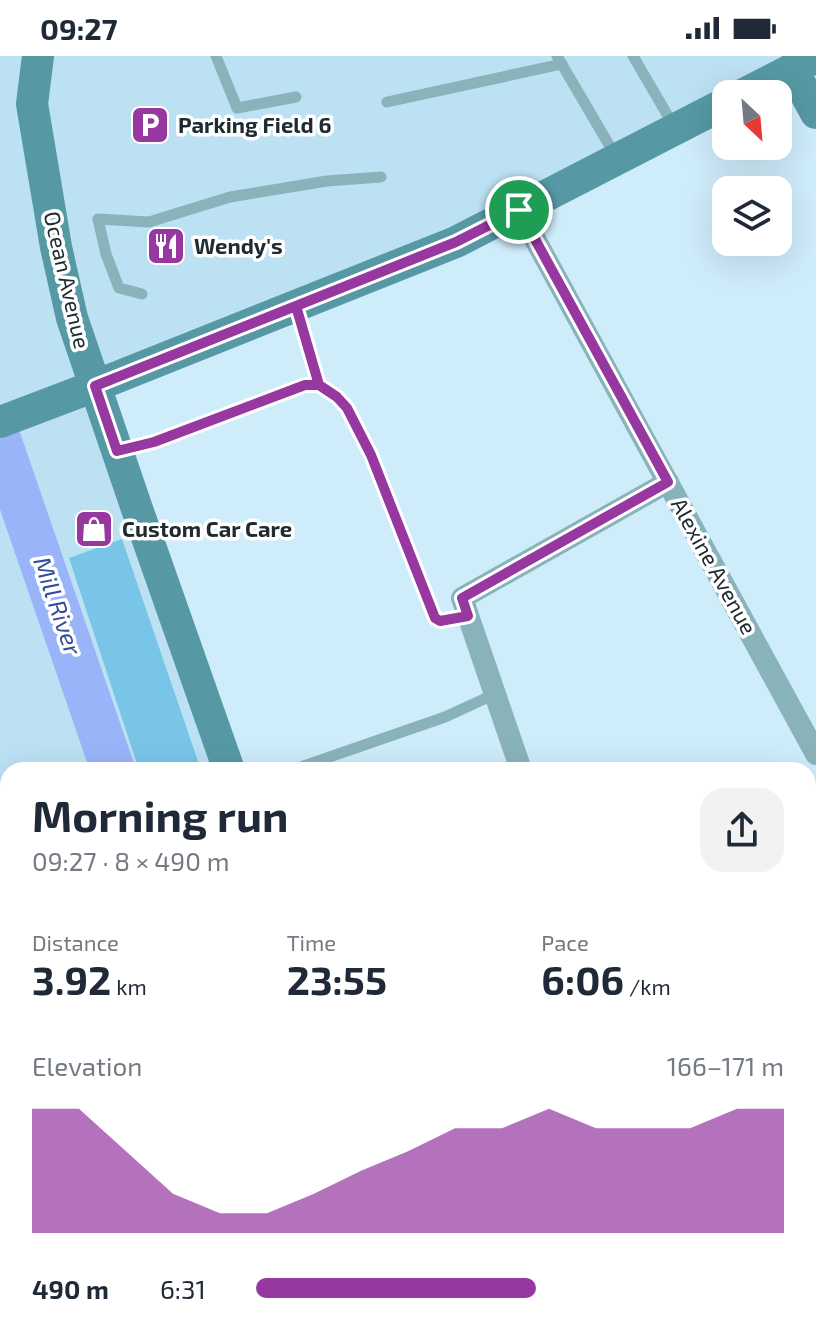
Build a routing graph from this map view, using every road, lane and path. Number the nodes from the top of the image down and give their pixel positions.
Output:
1 (38, 56) edge
2 (216, 56) edge
3 (633, 56) edge
4 (560, 60) edge
5 (797, 61) edge
6 (766, 80) edge
7 (296, 97) dead end
8 (387, 102) dead end
9 (712, 110) edge
10 (816, 113) edge
11 (675, 129) junction
12 (617, 159) junction
13 (381, 177) dead end
14 (519, 210) junction
15 (142, 294) dead end
16 (296, 306) junction
17 (319, 385) junction
18 (95, 386) junction
19 (6, 420) edge
20 (117, 451) junction
21 (668, 482) junction
22 (468, 616) junction
23 (495, 694) junction
24 (816, 754) edge
25 (226, 762) edge
26 (315, 762) edge
27 (518, 762) edge

1 - 18 main road, Ocean Avenue
2 - 7 lane
3 - 11 lane
4 - 8 lane
4 - 12 lane
5 - 6 main road
5 - 10 main road
9 - 11 main road
11 - 12 main road
12 - 14 main road
13 - 15 lane
14 - 16 main road
14 - 21 street, Alexine Avenue
16 - 17 lane
16 - 18 main road
17 - 20 lane
17 - 22 lane
18 - 19 main road
18 - 20 main road, Ocean Avenue
20 - 25 main road, Ocean Avenue
21 - 22 street
21 - 24 street, Alexine Avenue
22 - 23 street
23 - 26 lane
23 - 27 street

